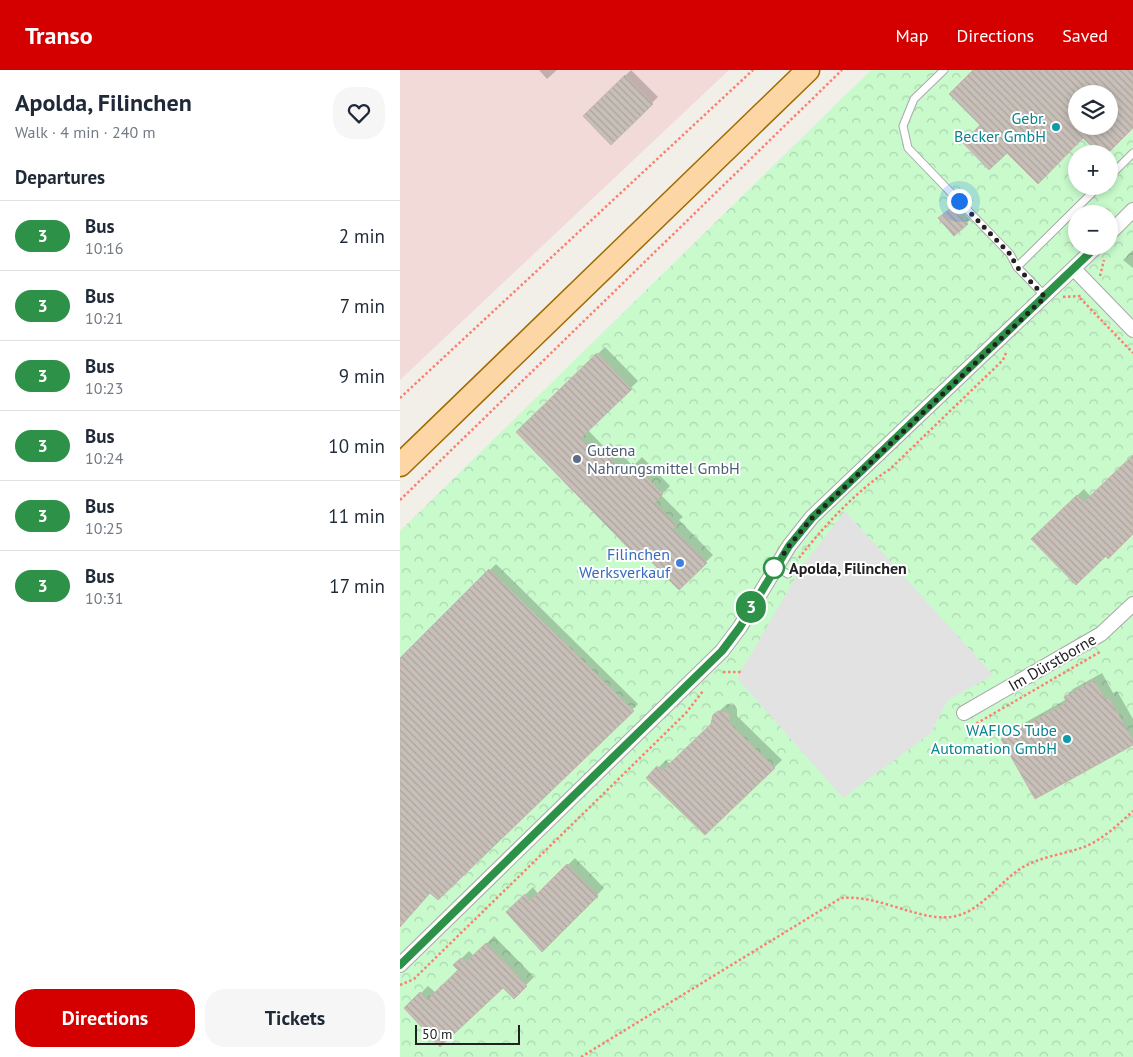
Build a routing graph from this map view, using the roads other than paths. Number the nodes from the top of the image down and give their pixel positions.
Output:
1 (808, 70) edge
2 (944, 70) edge
3 (1133, 153) edge
4 (1118, 168) edge
5 (1090, 195) edge
6 (1133, 210) edge
7 (1118, 225) edge
8 (1095, 255) edge
9 (1017, 267) junction
10 (1074, 269) junction
11 (1050, 300) junction
12 (1133, 330) edge
13 (400, 465) edge
14 (774, 567) junction
15 (788, 574) road end
16 (1133, 604) edge
17 (964, 713) dead end
18 (400, 965) edge

1 - 13 main road
2 - 9 lane
3 - 4 lane
5 - 9 lane
6 - 7 street
8 - 10 street
9 - 11 lane
10 - 11 street
10 - 12 street
11 - 14 street
14 - 15 lane
14 - 18 street
16 - 17 street, Im Dürstborne

